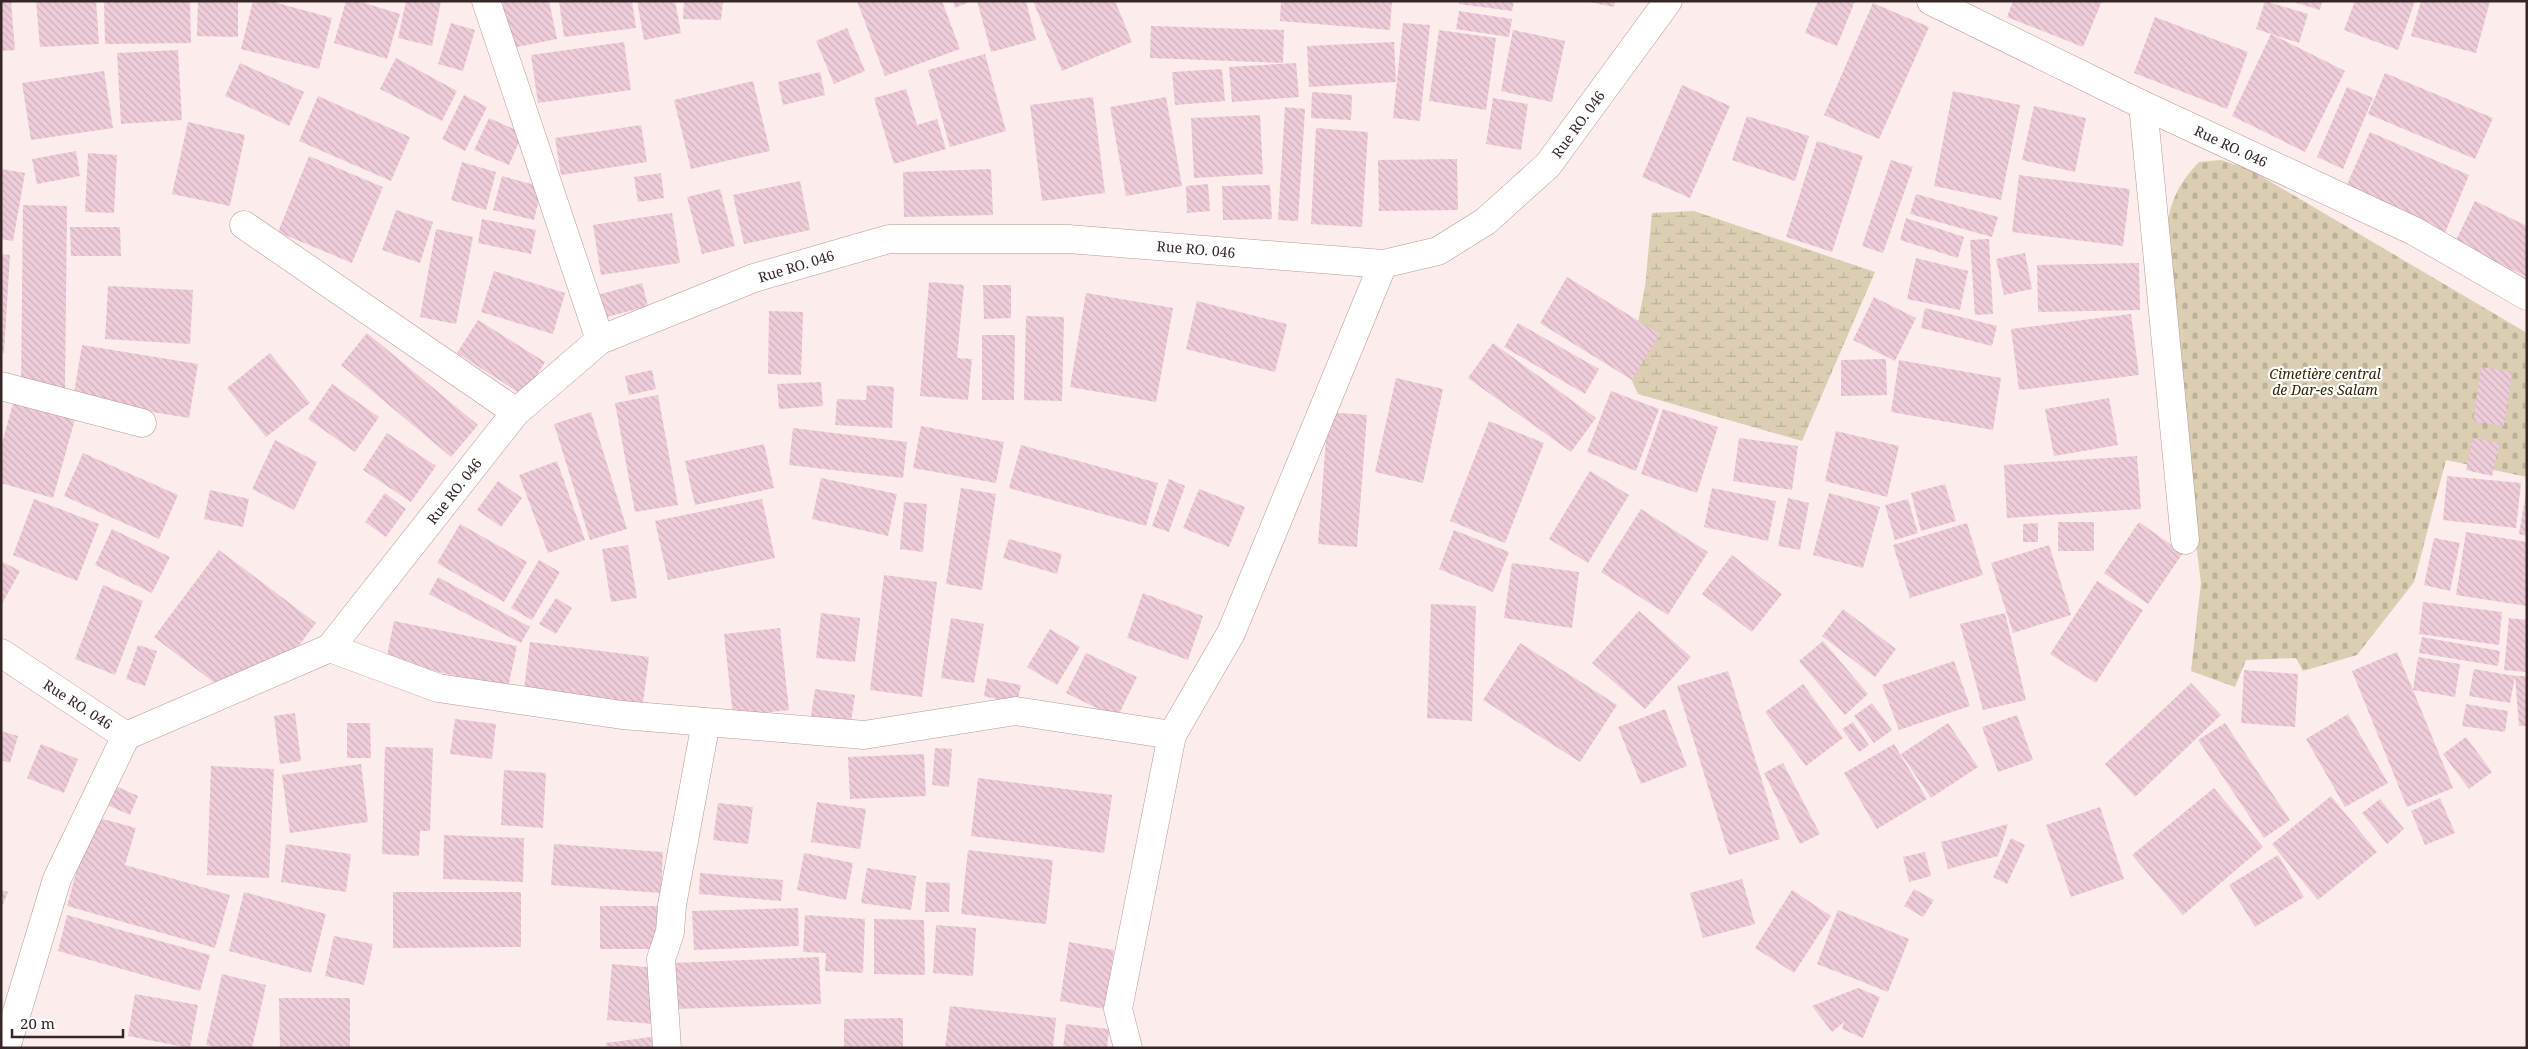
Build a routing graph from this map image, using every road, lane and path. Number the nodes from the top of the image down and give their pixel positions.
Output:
1 (486, 1) edge
2 (1668, 1) edge
3 (1931, 1) edge
4 (2142, 105) junction
5 (244, 225) dead end
6 (1383, 264) junction
7 (2527, 296) edge
8 (600, 340) junction
9 (1, 386) edge
10 (516, 412) junction
11 (142, 423) dead end
12 (2185, 540) dead end
13 (330, 648) junction
14 (1, 653) edge
15 (706, 722) junction
16 (1172, 735) junction
17 (126, 736) junction
18 (6, 1048) edge
19 (667, 1048) edge
20 (1128, 1048) edge

1 - 8 street
2 - 6 street, Rue RO. 046
3 - 4 street, Rue RO. 046
4 - 7 street, Rue RO. 046
4 - 12 street
5 - 10 street
6 - 8 street, Rue RO. 046
6 - 16 street
8 - 10 street, Rue RO. 046
9 - 11 street
10 - 13 street, Rue RO. 046
13 - 15 street
13 - 17 street, Rue RO. 046
14 - 17 street, Rue RO. 046
15 - 16 street
15 - 19 street
16 - 20 street
17 - 18 street

